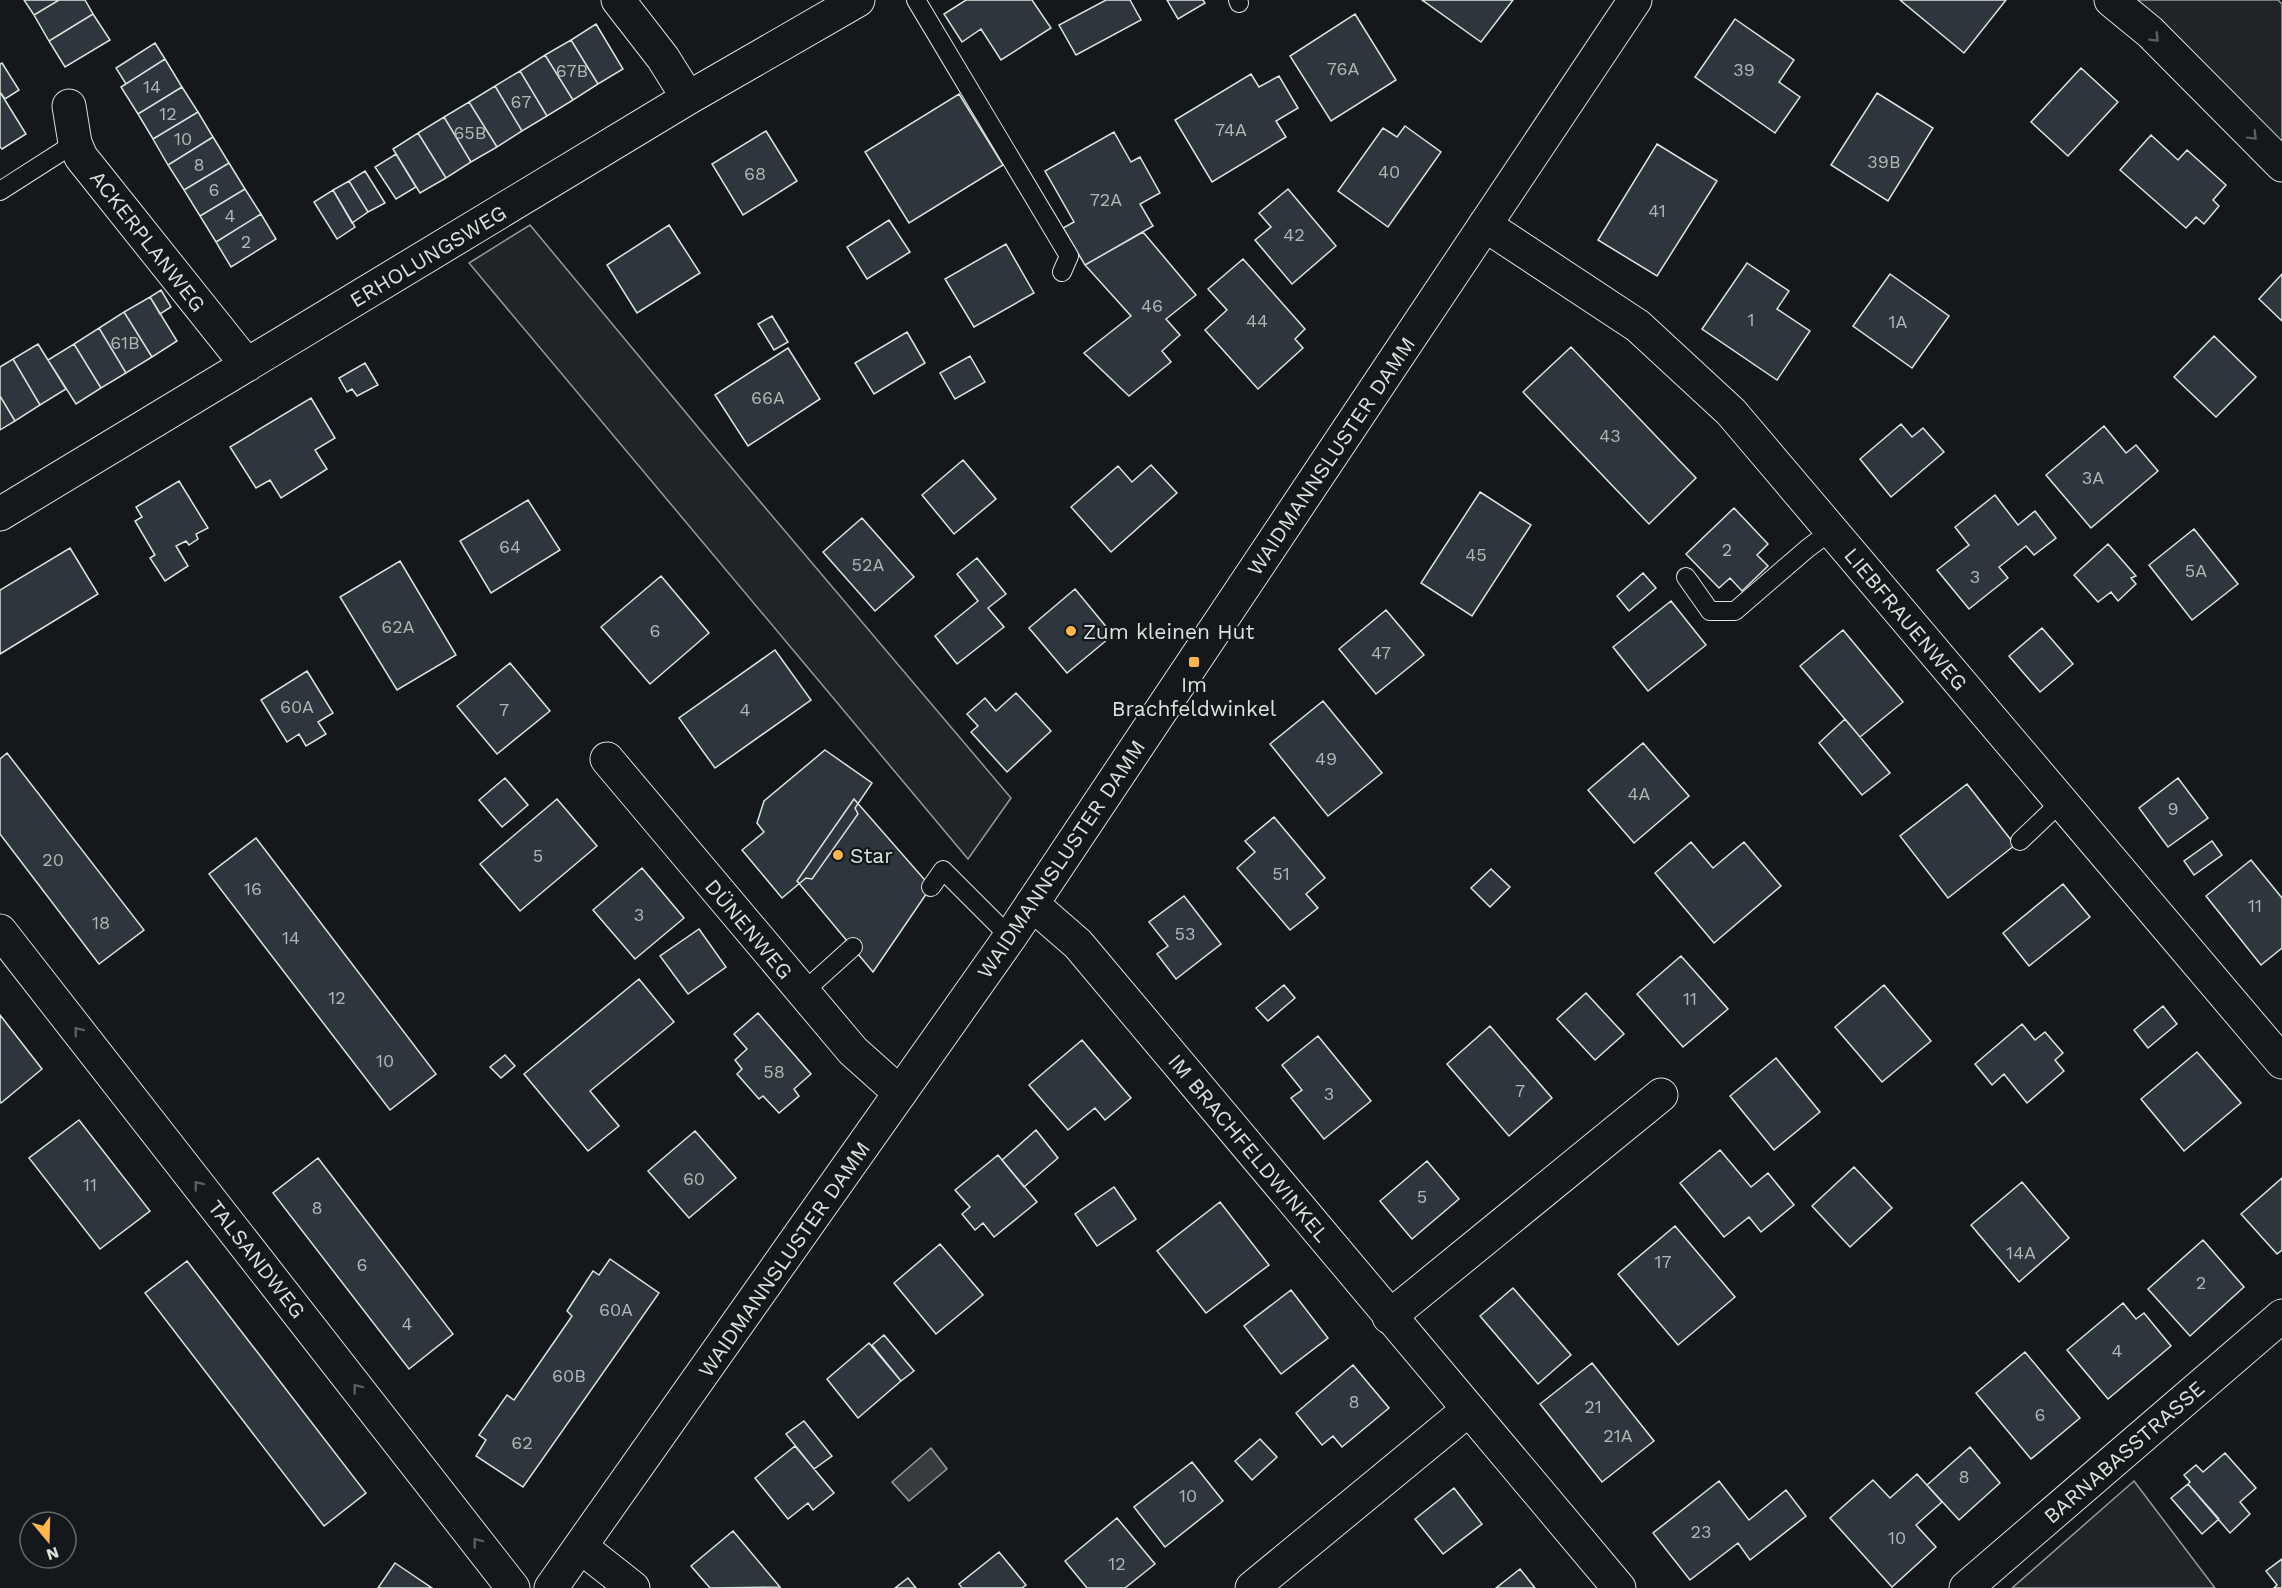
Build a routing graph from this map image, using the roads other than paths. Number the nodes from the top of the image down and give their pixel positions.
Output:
1 (618, 0) edge
2 (858, 0) edge
3 (916, 0) edge
4 (1635, 0) edge
5 (2111, 0) edge
6 (688, 98) junction
7 (69, 106) dead end
8 (75, 143) junction
9 (2282, 165) edge
10 (0, 191) edge
11 (1485, 225) junction
12 (1062, 272) dead end
13 (246, 365) junction
14 (0, 514) edge
15 (1831, 531) junction
16 (1686, 577) dead end
17 (607, 759) dead end
18 (2061, 802) junction
19 (2020, 841) dead end
20 (931, 887) dead end
21 (1032, 904) junction
22 (0, 931) edge
23 (1010, 937) junction
24 (852, 947) dead end
25 (802, 993) junction
26 (2280, 1056) edge
27 (900, 1093) junction
28 (1661, 1095) dead end
29 (2282, 1316) edge
30 (1389, 1317) junction
31 (1468, 1410) junction
32 (581, 1547) junction
33 (513, 1588) edge
34 (551, 1588) edge
35 (633, 1588) edge
36 (1252, 1588) edge
37 (1619, 1588) edge
38 (1966, 1588) edge

1 - 6 street
2 - 6 street, ERHOLUNGSWEG
3 - 12 lane
4 - 11 street, WAIDMANNSLUSTER DAMM
5 -> 9 street
6 - 13 street, ERHOLUNGSWEG
7 - 8 street, ACKERPLANWEG
8 - 10 lane
8 - 13 street, ACKERPLANWEG
11 - 15 street, LIEBFRAUENWEG
11 - 21 street, WAIDMANNSLUSTER DAMM
13 - 14 street, ERHOLUNGSWEG
15 - 16 lane
15 - 18 street, LIEBFRAUENWEG
17 - 25 street, DÜNENWEG
18 - 19 lane
18 - 26 street, LIEBFRAUENWEG
20 - 23 lane
21 - 23 street, WAIDMANNSLUSTER DAMM
21 - 30 street, IM BRACHFELDWINKEL
33 -> 22 street, TALSANDWEG
23 - 27 street, WAIDMANNSLUSTER DAMM
24 - 25 lane
25 - 27 street, DÜNENWEG
27 - 32 street, WAIDMANNSLUSTER DAMM
28 - 30 street
29 - 38 street, BARNABASSTRASSE
30 - 31 street, IM BRACHFELDWINKEL
31 - 36 street
31 - 37 street, IM BRACHFELDWINKEL
32 - 34 street, WAIDMANNSLUSTER DAMM
32 - 35 street

